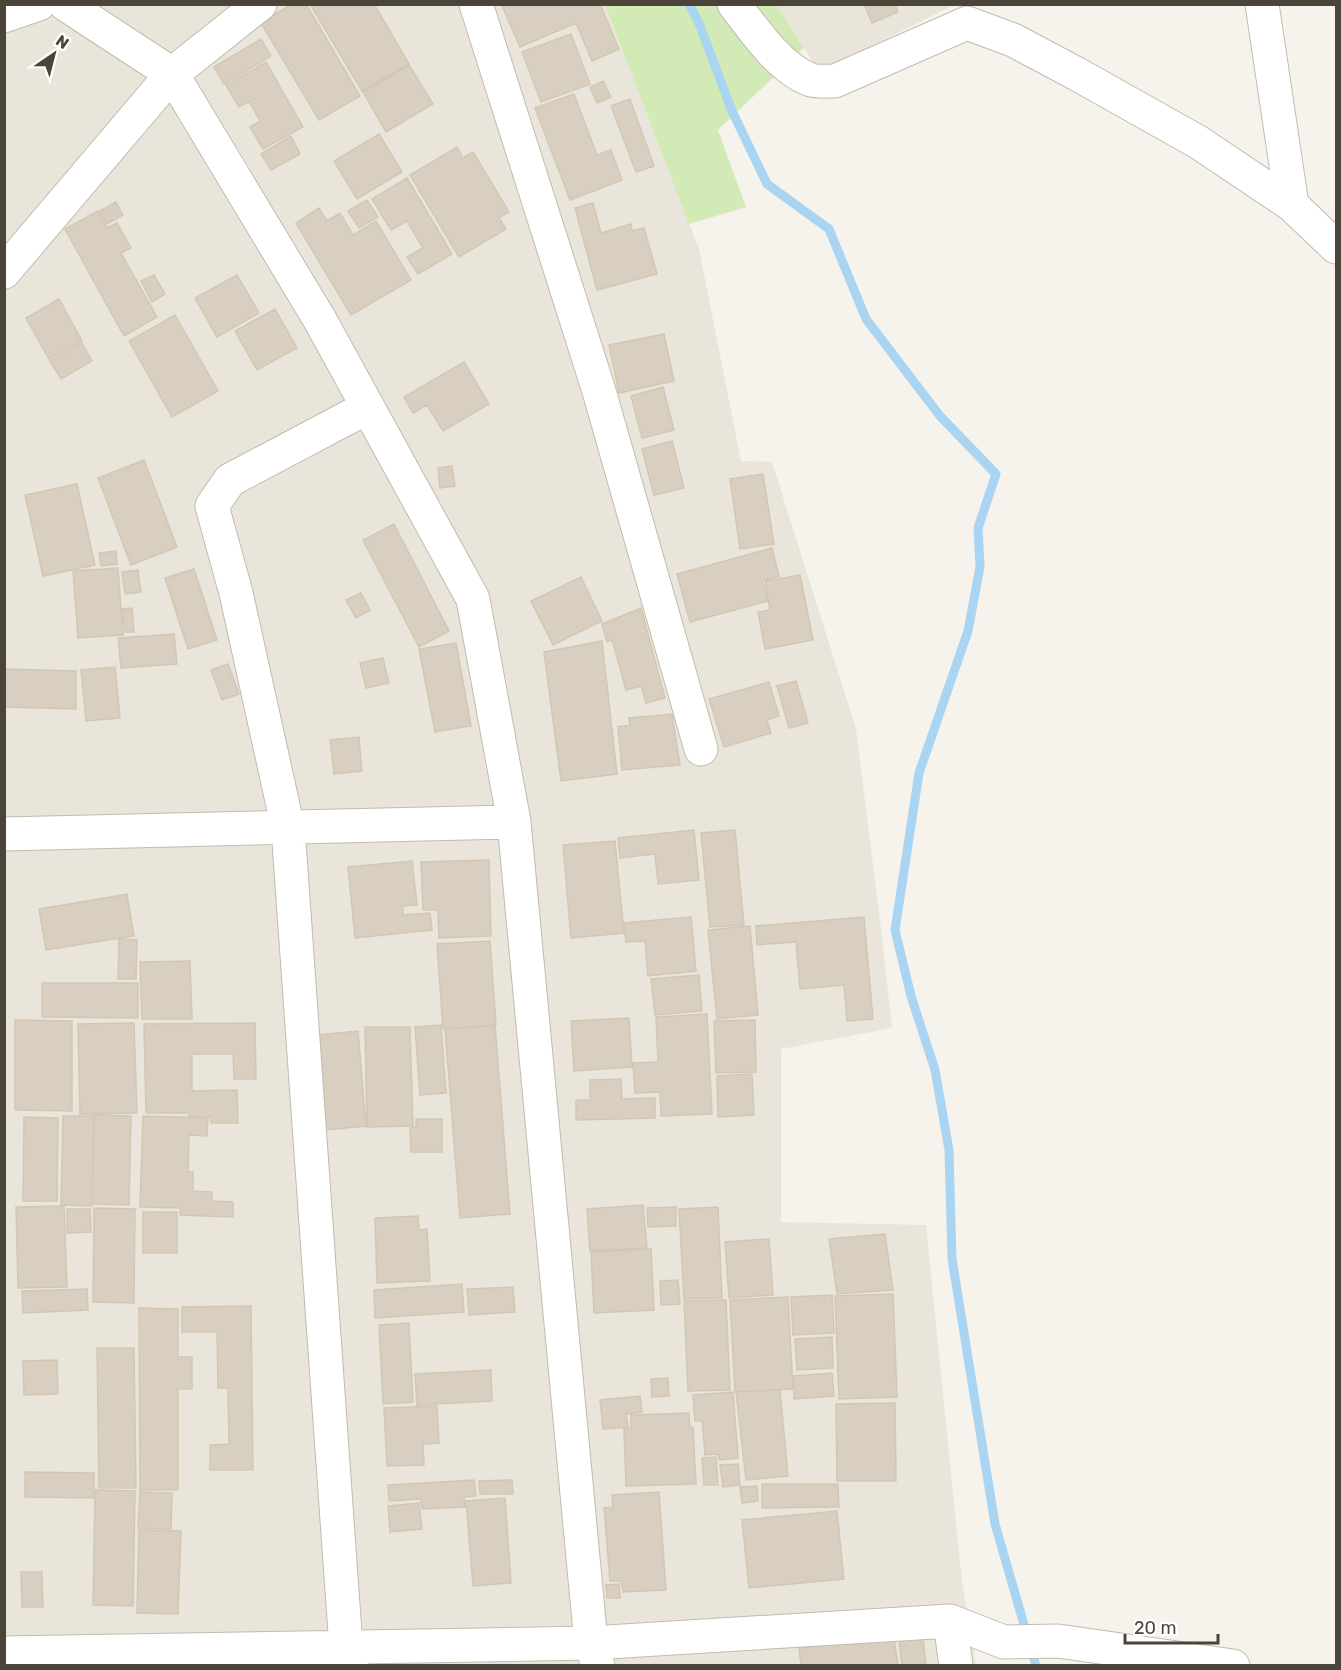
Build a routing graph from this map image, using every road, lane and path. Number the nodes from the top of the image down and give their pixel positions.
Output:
1 (39, 4) edge
2 (65, 4) edge
3 (260, 4) edge
4 (476, 4) edge
5 (734, 4) edge
6 (1262, 4) edge
7 (977, 14) edge
8 (4, 16) edge
9 (172, 74) junction
10 (1292, 205) junction
11 (1336, 247) edge
12 (4, 272) edge
13 (368, 407) junction
14 (701, 749) dead end
15 (514, 822) junction
16 (288, 828) junction
17 (4, 834) edge
18 (950, 1621) junction
19 (4, 1653) edge
20 (594, 1654) edge
21 (349, 1656) edge
22 (956, 1665) edge
23 (1233, 1665) edge

1 - 8 street
2 - 9 street
3 - 9 street
4 - 14 street
5 - 7 street
6 - 10 street
7 - 10 street
9 - 12 street
9 - 13 street
10 - 11 street
13 - 15 street
13 - 16 street
15 - 16 street
15 - 20 street
16 - 17 street
16 - 21 street
18 - 20 street
18 - 22 street
18 - 23 street
19 - 21 street
20 - 21 street

